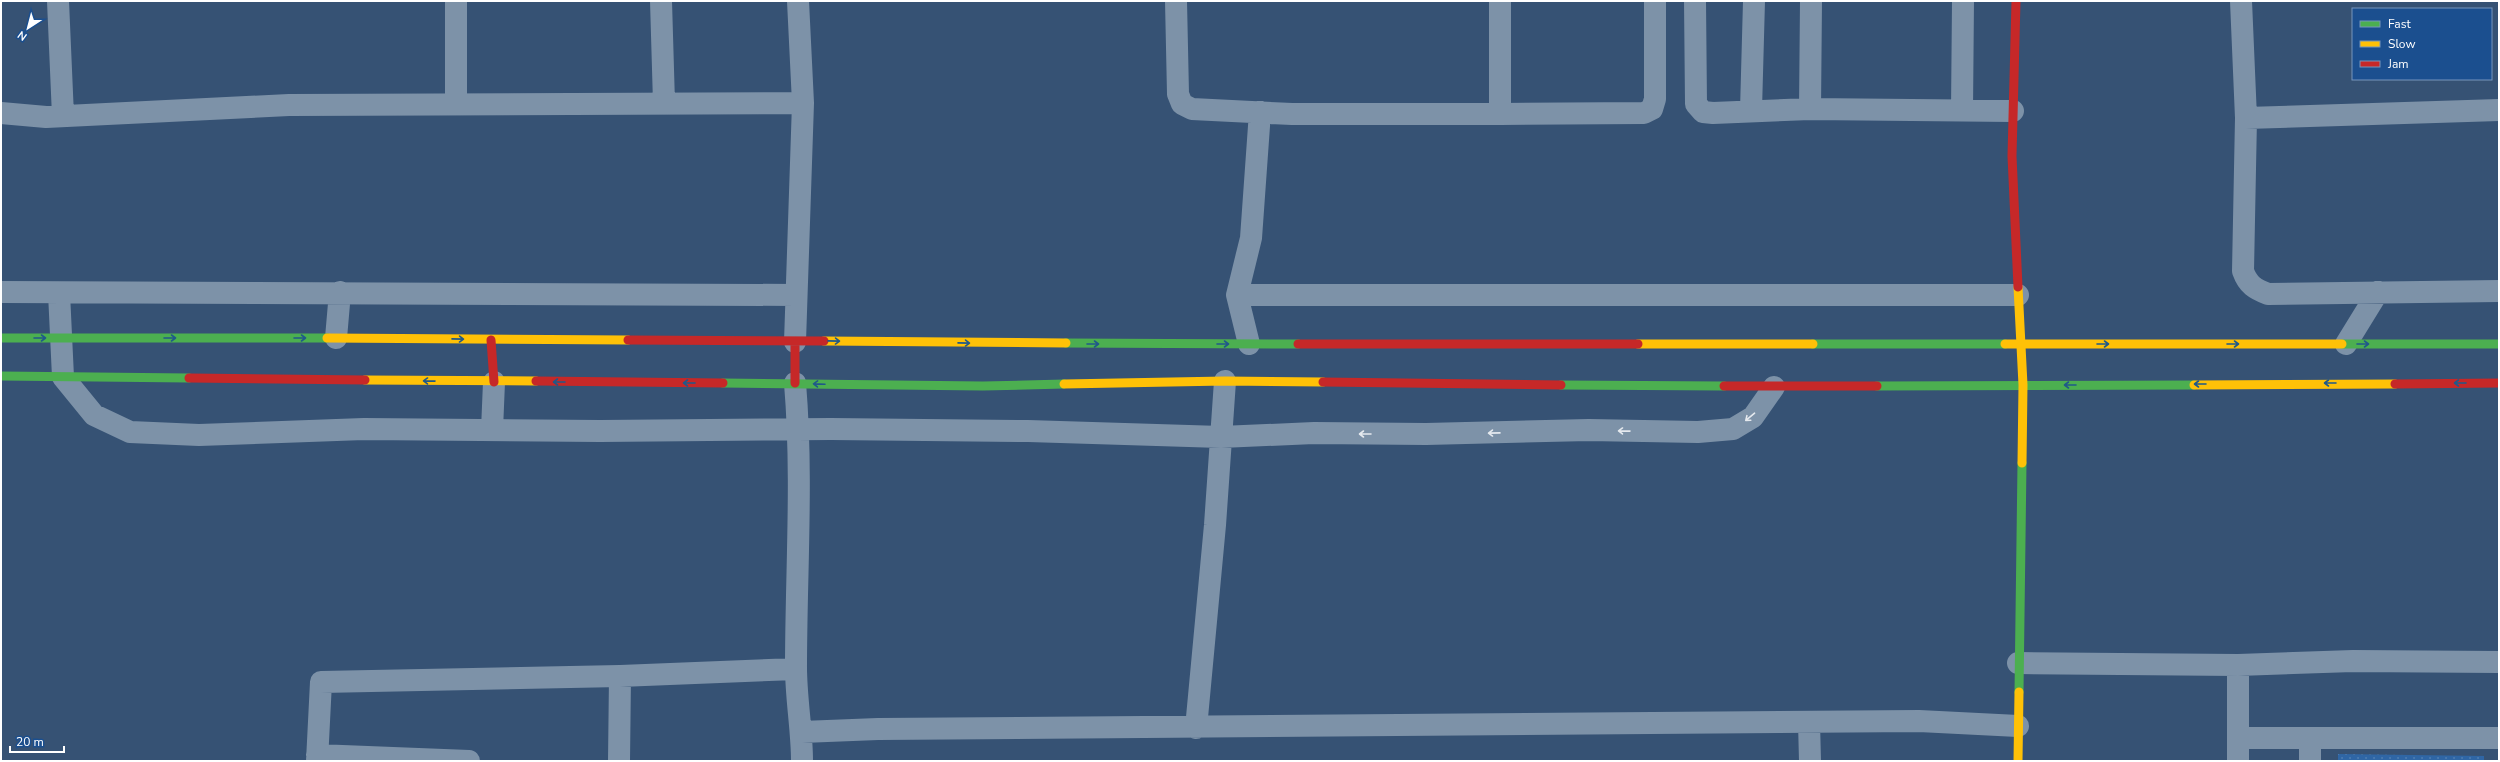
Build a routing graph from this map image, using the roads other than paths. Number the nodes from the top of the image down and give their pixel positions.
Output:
1 (58, 1) edge
2 (456, 1) edge
3 (661, 1) edge
4 (798, 1) edge
5 (1176, 1) edge
6 (1500, 1) edge
7 (1655, 1) edge
8 (1695, 1) edge
9 (1754, 1) edge
10 (1811, 1) edge
11 (1963, 1) edge
12 (2016, 1) edge
13 (2240, 1) edge
14 (664, 103) junction
15 (803, 103) junction
16 (456, 104) junction
17 (1810, 109) junction
18 (1751, 110) junction
19 (1962, 110) junction
20 (2499, 110) edge
21 (2013, 111) junction
22 (1260, 112) junction
23 (1, 114) edge
24 (1500, 114) junction
25 (63, 116) junction
26 (2246, 118) junction
27 (2499, 291) edge
28 (1, 292) edge
29 (340, 292) junction
30 (2378, 292) junction
31 (59, 293) junction
32 (796, 295) junction
33 (1237, 295) junction
34 (2018, 295) junction
35 (1, 338) edge
36 (62, 338) junction
37 (336, 338) junction
38 (491, 340) junction
39 (794, 342) junction
40 (1249, 344) junction
41 (2022, 344) junction
42 (2346, 344) junction
43 (2499, 344) edge
44 (1, 376) edge
45 (63, 377) junction
46 (1225, 381) junction
47 (494, 382) junction
48 (795, 383) junction
49 (2499, 383) edge
50 (2023, 385) junction
51 (1774, 387) junction
52 (799, 429) junction
53 (492, 430) junction
54 (1221, 437) junction
55 (2499, 662) edge
56 (2018, 663) junction
57 (2238, 665) junction
58 (796, 669) junction
59 (620, 676) junction
60 (1809, 722) junction
61 (2018, 726) junction
62 (1196, 728) junction
63 (802, 732) junction
64 (2238, 738) junction
65 (2310, 738) junction
66 (2499, 738) edge
67 (317, 758) edge
68 (395, 760) edge
69 (469, 761) edge
70 (619, 761) edge
71 (802, 761) edge
72 (1810, 761) edge
73 (2018, 761) edge
74 (2238, 761) edge
75 (2310, 761) edge

1 - 25 street
2 - 16 street
3 - 14 street
4 - 15 street
5 - 22 street
6 - 24 street
7 - 24 street
8 - 18 street
9 - 18 street
10 - 17 street
11 - 19 street
12 - 21 main road
13 - 26 street
14 - 15 street
14 - 16 street
15 - 32 street
16 - 25 street
17 - 18 street
17 - 19 street
19 - 21 street
20 - 26 street
21 - 34 main road
22 - 24 street
22 - 33 street
23 - 25 street
26 - 30 street
27 - 30 street
28 - 31 street
29 - 31 street
29 - 32 street
29 - 37 street
30 - 42 street
31 - 36 street
32 - 39 street
33 - 34 street
33 - 40 street
34 - 41 main road
35 -> 36 main road
36 -> 37 main road
36 - 45 street
37 -> 38 main road
38 - 39 main road
38 - 47 main road
39 -> 40 main road
39 - 48 main road
40 - 41 main road
41 -> 42 main road
41 - 50 main road
42 -> 43 main road
44 - 45 main road
47 -> 45 main road
45 - 53 street
46 -> 48 main road
46 - 51 main road
46 - 54 street
48 -> 47 main road
47 - 53 street
48 - 52 street
49 -> 50 main road
50 - 51 main road
50 - 56 main road
51 -> 54 street
52 - 53 street
52 - 54 street
52 - 58 street
54 - 62 street
55 - 57 street
56 - 57 street
56 - 61 main road
57 - 64 street
58 - 59 street
58 - 63 street
59 - 67 street
59 - 70 street
60 - 61 street
60 - 62 street
60 - 72 street
61 - 73 main road
62 - 63 street
63 - 71 street
64 - 65 street
64 - 74 street
65 - 66 street
65 - 75 street
67 - 68 street
68 - 69 street

